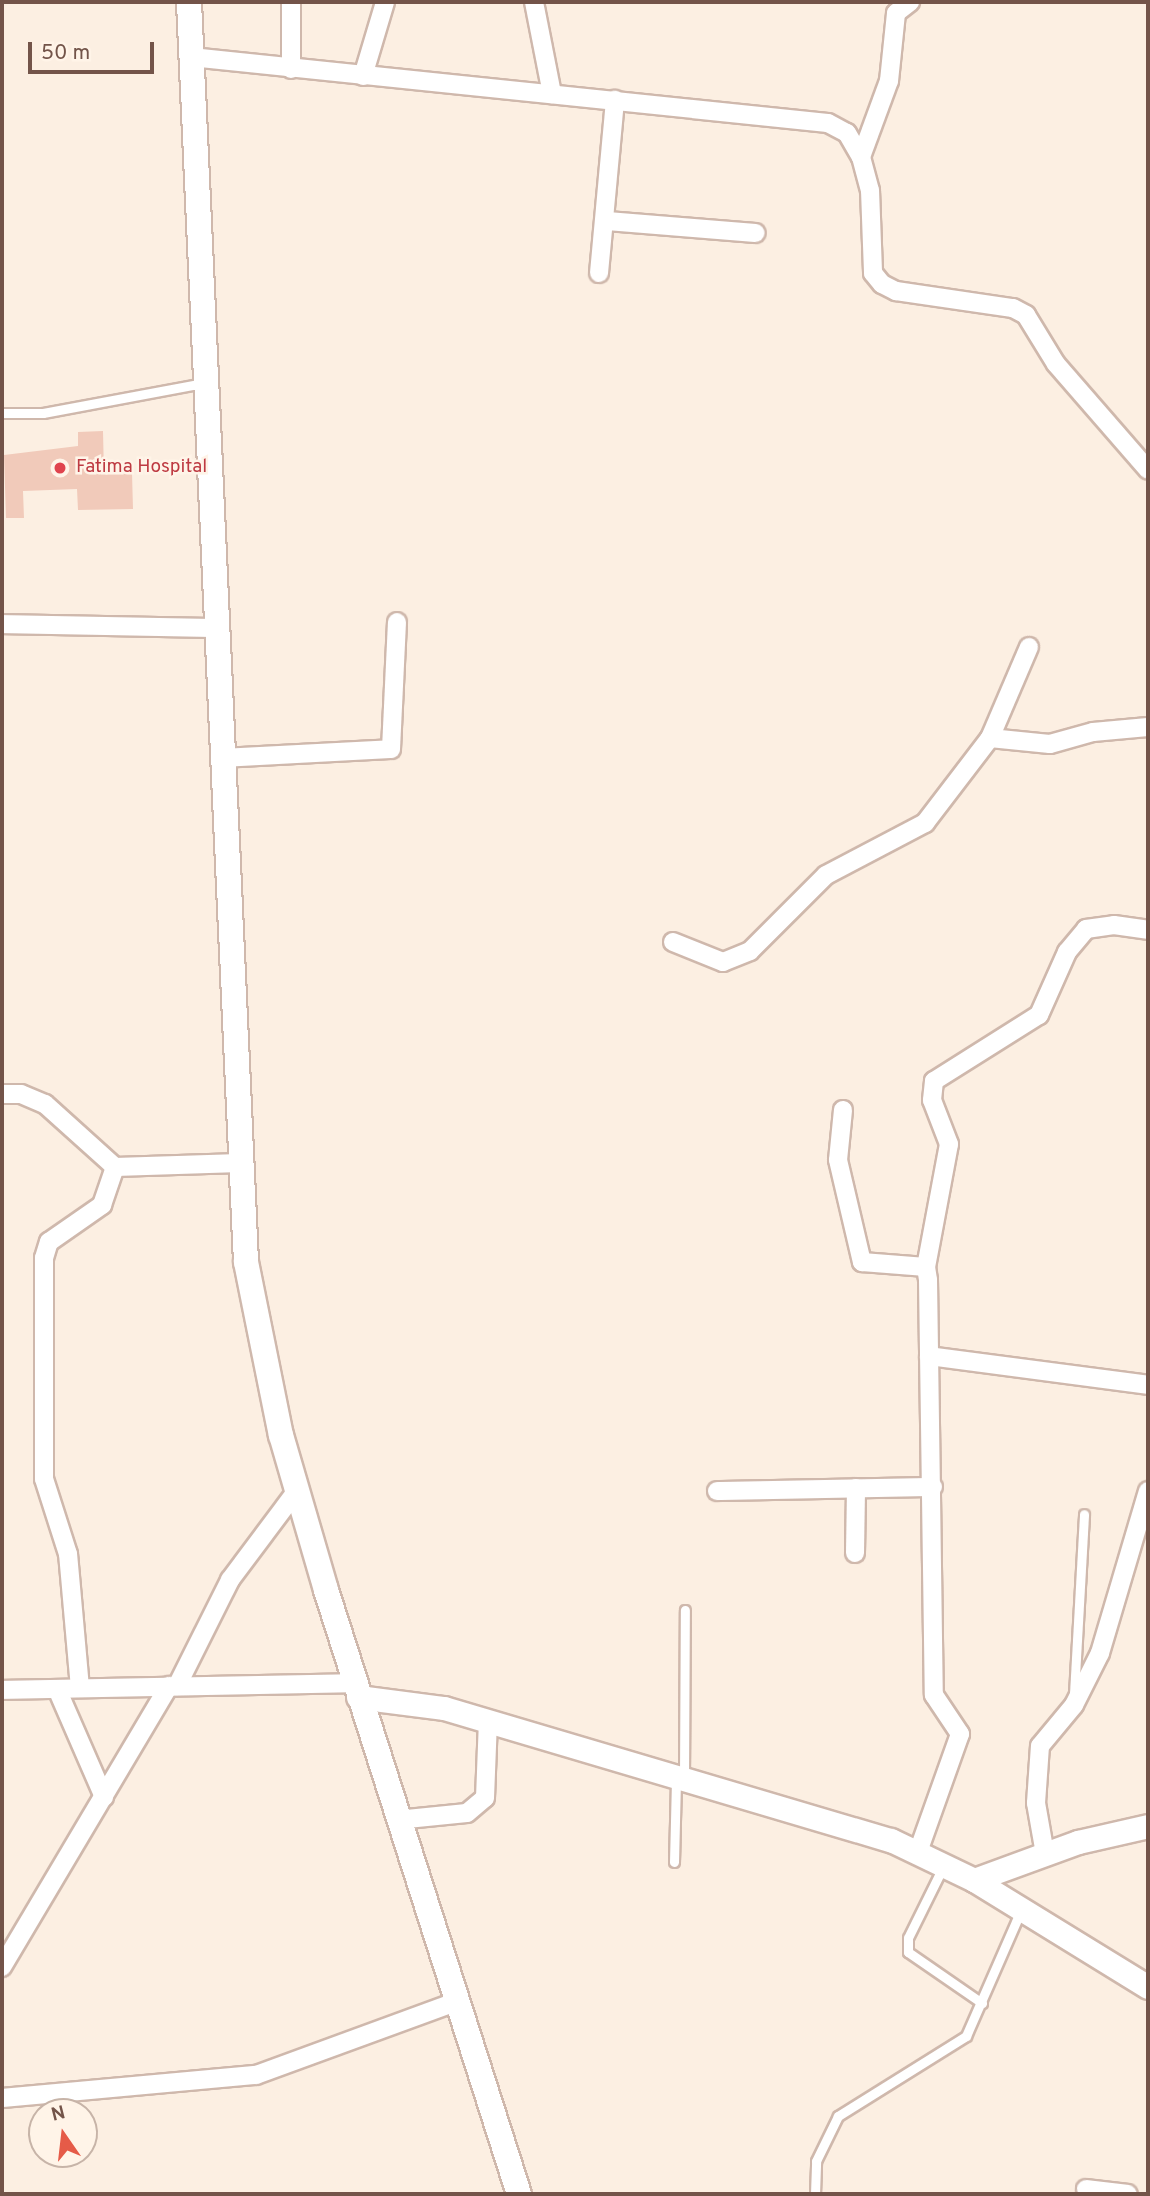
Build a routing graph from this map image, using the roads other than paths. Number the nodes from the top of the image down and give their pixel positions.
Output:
1 (189, 2) edge
2 (291, 2) edge
3 (385, 2) edge
4 (534, 2) edge
5 (910, 2) edge
6 (191, 57) junction
7 (291, 69) junction
8 (363, 76) junction
9 (552, 94) junction
10 (615, 100) junction
11 (862, 158) junction
12 (607, 221) junction
13 (756, 233) dead end
14 (599, 273) dead end
15 (208, 382) junction
16 (2, 413) edge
17 (1148, 470) edge
18 (397, 622) dead end
19 (2, 624) edge
20 (217, 628) junction
21 (1030, 647) dead end
22 (1148, 727) edge
23 (990, 738) junction
24 (221, 758) junction
25 (1148, 930) edge
26 (673, 942) dead end
27 (2, 1094) edge
28 (843, 1110) dead end
29 (240, 1163) junction
30 (116, 1167) junction
31 (926, 1267) junction
32 (929, 1356) junction
33 (1148, 1385) edge
34 (933, 1487) junction
35 (856, 1488) junction
36 (298, 1489) junction
37 (717, 1491) dead end
38 (1148, 1491) edge
39 (1084, 1514) dead end
40 (855, 1553) dead end
41 (685, 1609) dead end
42 (173, 1686) junction
43 (80, 1688) junction
44 (57, 1689) junction
45 (2, 1690) edge
46 (356, 1690) junction
47 (1073, 1705) junction
48 (488, 1720) junction
49 (680, 1776) junction
50 (104, 1797) junction
51 (397, 1820) junction
52 (1148, 1826) edge
53 (918, 1852) junction
54 (1045, 1854) junction
55 (674, 1862) dead end
56 (944, 1865) junction
57 (974, 1880) junction
58 (1021, 1909) junction
59 (3, 1962) edge
60 (1148, 1987) edge
61 (457, 2002) junction
62 (982, 2003) junction
63 (2, 2098) edge
64 (1086, 2189) dead end
65 (519, 2194) edge
66 (815, 2194) edge
67 (1128, 2194) edge

1 - 6 main road
2 - 7 street
3 - 8 street
4 - 9 street
5 - 11 street
6 - 7 street
6 - 15 main road
7 - 8 street
8 - 9 street
9 - 10 street
10 - 11 street
10 - 12 street
11 - 17 street
12 - 13 street
12 - 14 street
15 - 16 lane
15 - 20 main road
18 - 24 street
19 - 20 street
20 - 24 main road
21 - 23 street
22 - 23 street
23 - 26 street
24 - 29 main road
25 - 31 street
27 - 30 street
28 - 31 street
29 - 30 street
29 - 36 main road
30 - 43 street
31 - 32 street
32 - 33 street
32 - 34 street
34 - 35 street
34 - 53 street
35 - 37 street
35 - 40 street
36 - 42 street
36 - 46 main road
38 - 47 street
39 - 47 lane
41 - 49 lane
42 - 43 street
42 - 46 street
42 - 50 street
43 - 44 street
44 - 45 street
44 - 50 street
46 - 48 street
46 - 51 main road
47 - 54 street
48 - 49 street
48 - 51 street
49 - 53 street
49 - 55 lane
50 - 59 street
51 - 61 main road
52 - 54 street
53 - 56 street
54 - 57 street
56 - 57 street
56 - 62 lane
57 - 58 street
58 - 60 street
58 - 62 lane
61 - 63 street
61 - 65 main road
62 - 66 lane
64 - 67 street

